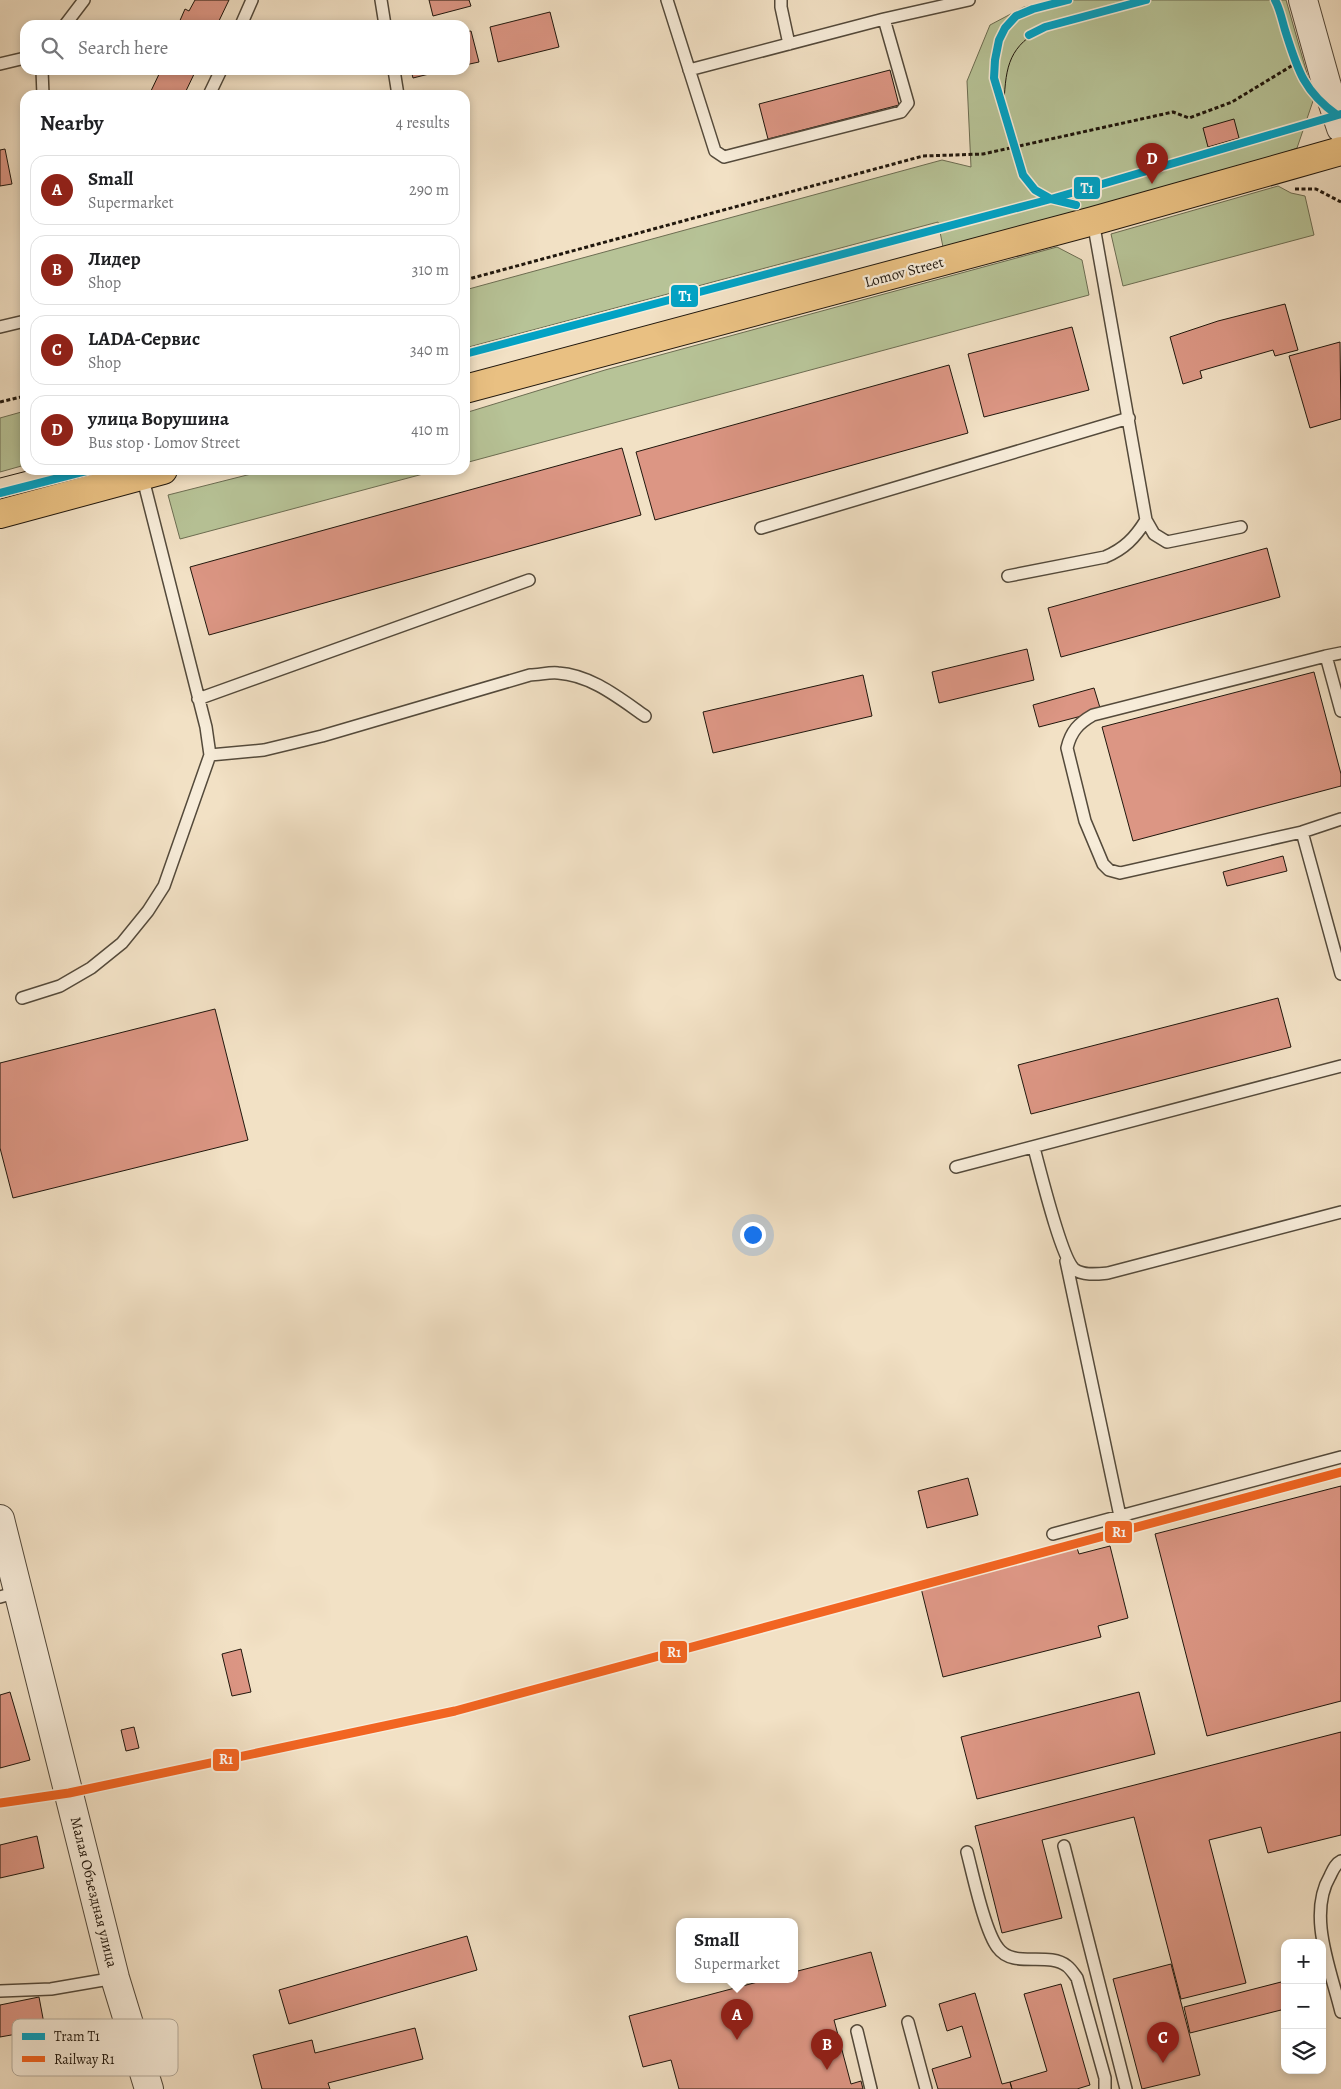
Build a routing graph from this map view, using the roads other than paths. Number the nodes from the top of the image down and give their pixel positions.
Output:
1 (84, 0) edge
2 (252, 0) edge
3 (381, 0) edge
4 (667, 0) edge
5 (781, 0) edge
6 (965, 0) edge
7 (1303, 0) edge
8 (68, 20) edge
9 (243, 20) edge
10 (384, 20) edge
11 (884, 20) junction
12 (790, 44) junction
13 (20, 59) edge
14 (0, 64) edge
15 (689, 70) junction
16 (42, 75) edge
17 (219, 75) edge
18 (395, 75) edge
19 (43, 90) edge
20 (211, 90) edge
21 (397, 90) edge
22 (1341, 128) edge
23 (1341, 151) edge
24 (1093, 221) junction
25 (20, 322) edge
26 (0, 328) edge
27 (470, 388) edge
28 (1129, 418) junction
29 (145, 475) edge
30 (152, 475) edge
31 (0, 514) edge
32 (1146, 520) junction
33 (1241, 527) dead end
34 (761, 528) dead end
35 (1008, 576) dead end
36 (529, 580) dead end
37 (1341, 653) edge
38 (1326, 656) junction
39 (198, 699) junction
40 (1341, 711) edge
41 (645, 716) dead end
42 (210, 755) junction
43 (1341, 819) edge
44 (1302, 832) junction
45 (1341, 974) edge
46 (22, 998) dead end
47 (1341, 1066) edge
48 (1034, 1148) junction
49 (956, 1167) dead end
50 (1341, 1212) edge
51 (1064, 1254) junction
52 (1341, 1457) edge
53 (1120, 1516) junction
54 (0, 1519) edge
55 (1053, 1534) dead end
56 (9, 1595) edge
57 (1064, 1846) dead end
58 (967, 1852) dead end
59 (1341, 1861) edge
60 (115, 1978) junction
61 (0, 1991) edge
62 (1341, 2011) edge
63 (128, 2019) edge
64 (908, 2022) dead end
65 (857, 2031) dead end
66 (145, 2076) edge
67 (149, 2089) edge
68 (871, 2089) edge
69 (926, 2089) edge
70 (1104, 2089) edge
71 (1126, 2089) edge

1 - 8 lane
2 - 9 lane
3 - 10 lane
4 - 15 lane
5 - 12 lane
6 - 11 lane
7 - 22 street
11 - 12 lane
11 - 15 lane
12 - 15 lane
13 - 14 lane
16 - 19 lane
17 - 20 lane
18 - 21 lane
23 - 24 main road, Lomov Street
24 - 27 main road, Lomov Street
24 - 28 lane
25 - 26 lane
28 - 32 lane
28 - 34 lane
29 - 31 main road
30 - 39 lane
32 - 33 lane
32 - 35 lane
36 - 39 lane
37 - 38 lane
38 - 40 lane
38 - 44 lane
39 - 42 lane
41 - 42 lane
42 - 46 lane
43 - 44 lane
44 - 45 lane
47 - 48 lane
48 - 49 lane
48 - 51 lane
50 - 51 lane
51 - 53 lane
52 - 53 lane
53 - 55 lane
54 - 56 street, Малая Объездная улица
56 - 60 street, Малая Объездная улица
57 - 71 lane
58 - 70 lane
59 - 62 lane
60 - 61 lane
60 - 63 street, Малая Объездная улица
64 - 69 lane
65 - 68 lane
66 - 67 street, Малая Объездная улица

